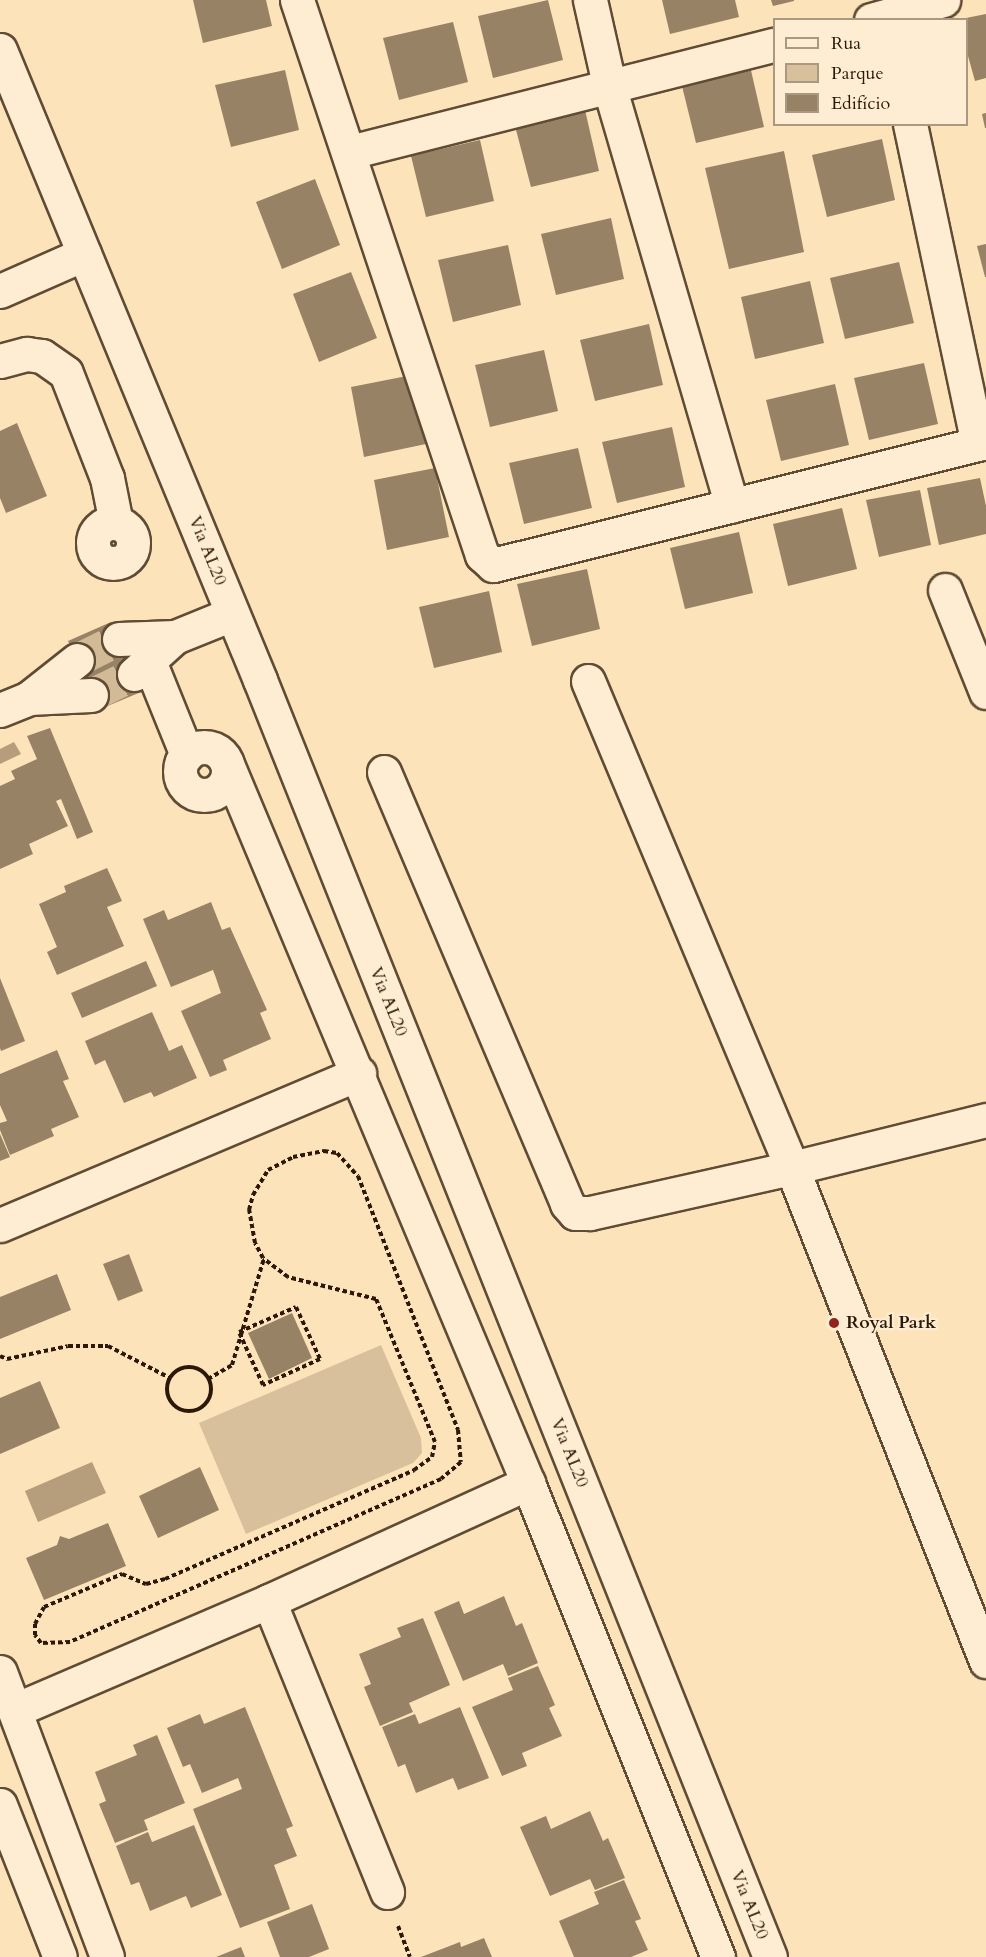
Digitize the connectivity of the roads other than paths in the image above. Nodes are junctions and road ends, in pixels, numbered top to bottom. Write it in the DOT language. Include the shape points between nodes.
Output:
graph roads {
  1 [pos="297,0"];
  2 [pos="590,0"];
  3 [pos="943,0"];
  4 [pos="881,14"];
  5 [pos="773,45"];
  6 [pos="0,50"];
  7 [pos="610,89"];
  8 [pos="910,126"];
  9 [pos="350,152"];
  10 [pos="84,254"];
  11 [pos="0,291"];
  12 [pos="0,361"];
  13 [pos="982,443"];
  14 [pos="732,506"];
  15 [pos="116,523"];
  16 [pos="945,590"];
  17 [pos="232,614"];
  18 [pos="175,637"];
  19 [pos="119,639"];
  20 [pos="77,660"];
  21 [pos="588,681"];
  22 [pos="986,692"];
  23 [pos="91,695"];
  24 [pos="14,704"];
  25 [pos="187,755"];
  26 [pos="227,764"];
  27 [pos="384,772"];
  28 [pos="214,793"];
  29 [pos="248,817"];
  30 [pos="359,1073"];
  31 [pos="986,1120"];
  32 [pos="792,1168"];
  33 [pos="0,1225"];
  34 [pos="528,1483"];
  35 [pos="269,1601"];
  36 [pos="986,1661"];
  37 [pos="0,1672"];
  38 [pos="15,1710"];
  39 [pos="0,1805"];
  40 [pos="387,1892"];
  41 [pos="60,1957"];
  42 [pos="107,1957"];
  43 [pos="718,1957"];
  44 [pos="770,1957"];
  1 -- 9 [label="street"];
  2 -- 7 [label="street"];
  3 -- 4 [label="street"];
  5 -- 7 [label="street"];
  6 -- 10 [label="street, Via AL20"];
  7 -- 9 [label="street"];
  7 -- 14 [label="street"];
  8 -- 13 [label="street"];
  9 -- 14 [label="street" via="482,555 493,565 510,562"];
  10 -- 11 [label="street"];
  10 -- 17 [label="street, Via AL20"];
  12 -- 15 [label="street" via="27,354 42,356 66,373 107,478"];
  13 -- 14 [label="street"];
  16 -- 22 [label="street"];
  17 -- 18 [label="street"];
  17 -- 44 [label="street, Via AL20"];
  18 -- 19 [label="street"];
  18 -- 25 [label="street" via="141,668"];
  20 -- 24 [label="street"];
  21 -- 32 [label="street"];
  23 -- 24 [label="street"];
  25 -- 26 [label="street" via="210,748 218,751"];
  25 -- 28 [label="street" via="180,770 185,785 198,795"];
  26 -- 28 [label="street" via="228,778"];
  26 -- 29 [label="street"];
  27 -- 32 [label="street" via="562,1193 575,1213 590,1213"];
  28 -- 29 [label="street" via="238,806"];
  29 -- 30 [label="street"];
  30 -- 33 [label="street"];
  30 -- 34 [label="street"];
  31 -- 32 [label="street"];
  32 -- 36 [label="street"];
  34 -- 35 [label="street"];
  34 -- 43 [label="street"];
  35 -- 38 [label="street"];
  35 -- 40 [label="street"];
  37 -- 38 [label="street"];
  38 -- 42 [label="street"];
  39 -- 41 [label="street"];
}
